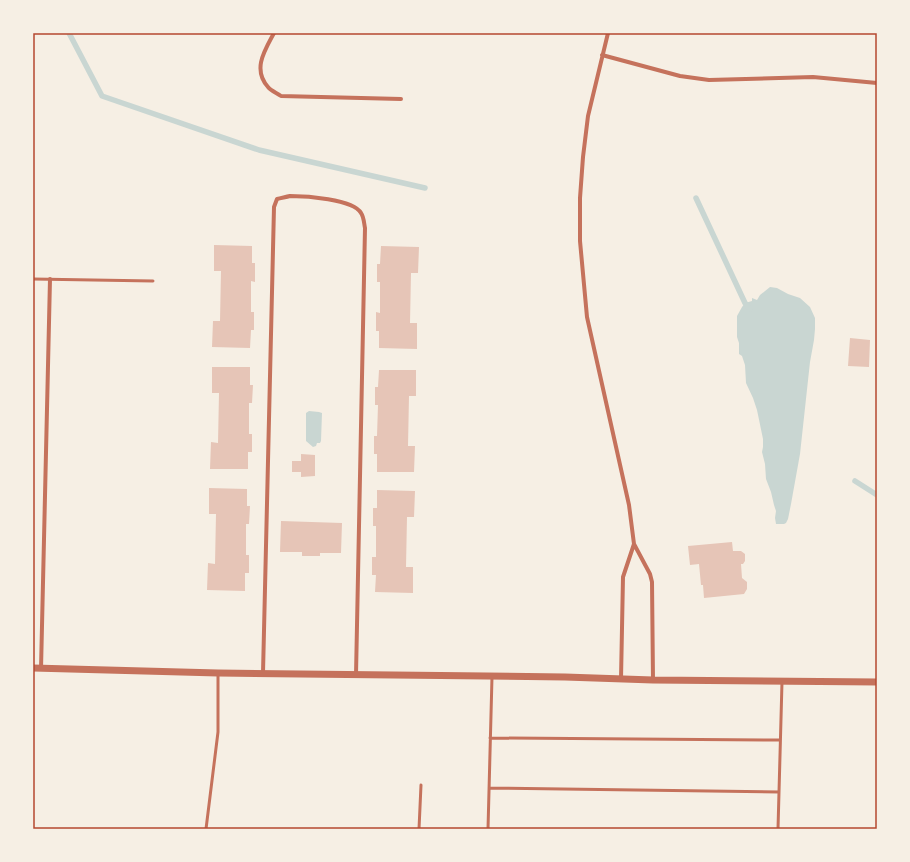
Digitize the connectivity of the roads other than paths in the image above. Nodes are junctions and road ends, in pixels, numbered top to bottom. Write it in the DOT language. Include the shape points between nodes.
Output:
graph roads {
  1 [pos="274,33"];
  2 [pos="608,33"];
  3 [pos="602,55"];
  4 [pos="877,83"];
  5 [pos="401,99"];
  6 [pos="33,279"];
  7 [pos="50,279"];
  8 [pos="153,281"];
  9 [pos="634,544"];
  10 [pos="33,668"];
  11 [pos="41,668"];
  12 [pos="218,673"];
  13 [pos="263,673"];
  14 [pos="356,675"];
  15 [pos="492,677"];
  16 [pos="621,679"];
  17 [pos="652,680"];
  18 [pos="782,680"];
  19 [pos="877,682"];
  20 [pos="490,738"];
  21 [pos="780,740"];
  22 [pos="421,785"];
  23 [pos="489,788"];
  24 [pos="779,792"];
  25 [pos="206,829"];
  26 [pos="419,829"];
  27 [pos="488,829"];
  28 [pos="778,829"];
  1 -- 5 [label="street" via="260,62 261,77 268,88 281,96"];
  2 -- 3 [label="street"];
  3 -- 4 [label="street" via="680,76 709,80 813,77"];
  3 -- 9 [label="street" via="585,137 580,198 580,241 587,316 629,505"];
  6 -- 7 [label="lane"];
  7 -- 8 [label="lane"];
  7 -- 11 [label="street"];
  9 -- 16 [label="street" via="623,577"];
  9 -- 17 [label="street" via="652,582"];
  10 -- 11 [label="street"];
  11 -- 12 [label="street"];
  12 -- 13 [label="street"];
  12 -- 25 [label="lane" via="218,732"];
  13 -- 14 [label="street"];
  13 -- 14 [label="street" via="274,207 277,199 288,196 320,198 353,206 361,212 364,228"];
  14 -- 15 [label="street"];
  15 -- 16 [label="street"];
  15 -- 20 [label="lane"];
  16 -- 17 [label="street"];
  17 -- 18 [label="street"];
  18 -- 19 [label="street"];
  18 -- 21 [label="lane"];
  20 -- 21 [label="lane"];
  20 -- 23 [label="lane"];
  21 -- 24 [label="lane"];
  22 -- 26 [label="lane"];
  23 -- 24 [label="lane"];
  23 -- 27 [label="lane"];
  24 -- 28 [label="lane"];
}
